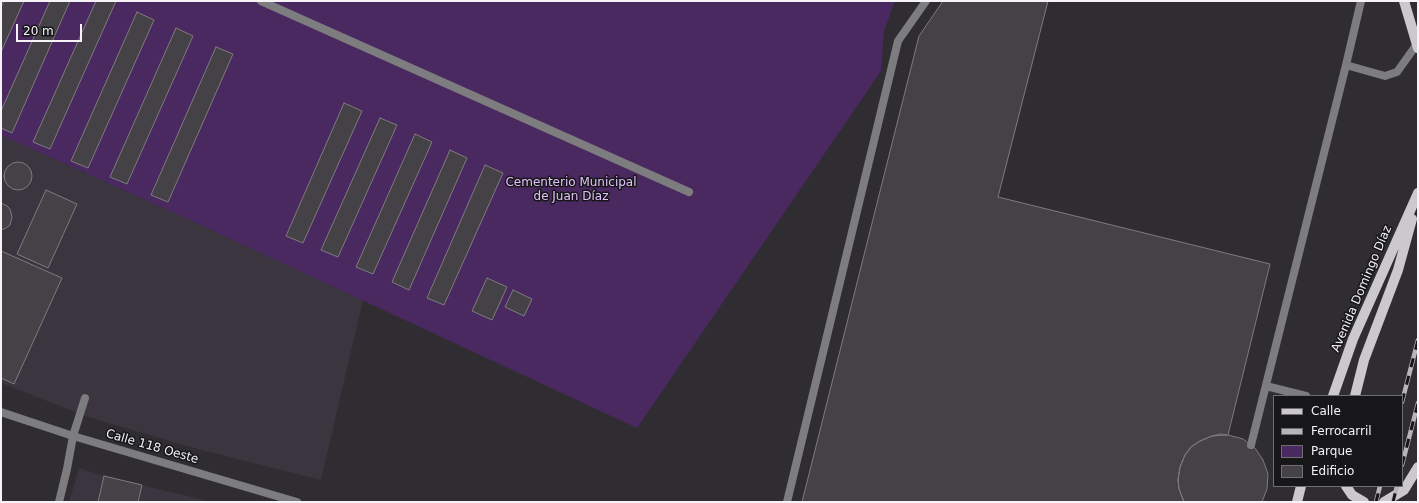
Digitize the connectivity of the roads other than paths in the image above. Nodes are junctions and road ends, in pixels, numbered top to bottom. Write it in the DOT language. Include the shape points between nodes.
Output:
graph roads {
  1 [pos="261,1"];
  2 [pos="926,1"];
  3 [pos="1361,1"];
  4 [pos="1404,1"];
  5 [pos="1418,46"];
  6 [pos="1346,66"];
  7 [pos="689,192"];
  8 [pos="1418,193"];
  9 [pos="1418,200"];
  10 [pos="1266,386"];
  11 [pos="1302,395"];
  12 [pos="1333,395"];
  13 [pos="1355,395"];
  14 [pos="86,398"];
  15 [pos="1,412"];
  16 [pos="73,436"];
  17 [pos="1251,445"];
  18 [pos="1418,467"];
  19 [pos="1301,487"];
  20 [pos="1347,487"];
  21 [pos="59,502"];
  22 [pos="297,502"];
  23 [pos="787,502"];
  24 [pos="1297,502"];
  25 [pos="1364,502"];
  26 [pos="1384,502"];
  1 -- 7 [label="street"];
  2 -- 23 [label="street" via="898,41"];
  3 -- 6 [label="street"];
  4 -- 5 [label="main road"];
  5 -- 6 [label="street" via="1397,72 1385,76"];
  6 -- 10 [label="street"];
  8 -- 12 [label="main road, Avenida Domingo Díaz" via="1353,339"];
  9 -- 13 [label="main road" via="1398,270 1364,360"];
  10 -- 11 [label="street"];
  10 -- 17 [label="street"];
  14 -- 16 [label="street"];
  15 -- 16 [label="street, Calle 118 Oeste"];
  16 -- 21 [label="street"];
  16 -- 22 [label="street, Calle 118 Oeste"];
  18 -- 26 [label="main road" via="1404,490"];
  19 -- 24 [label="main road"];
  20 -- 25 [label="main road" via="1352,495"];
}
